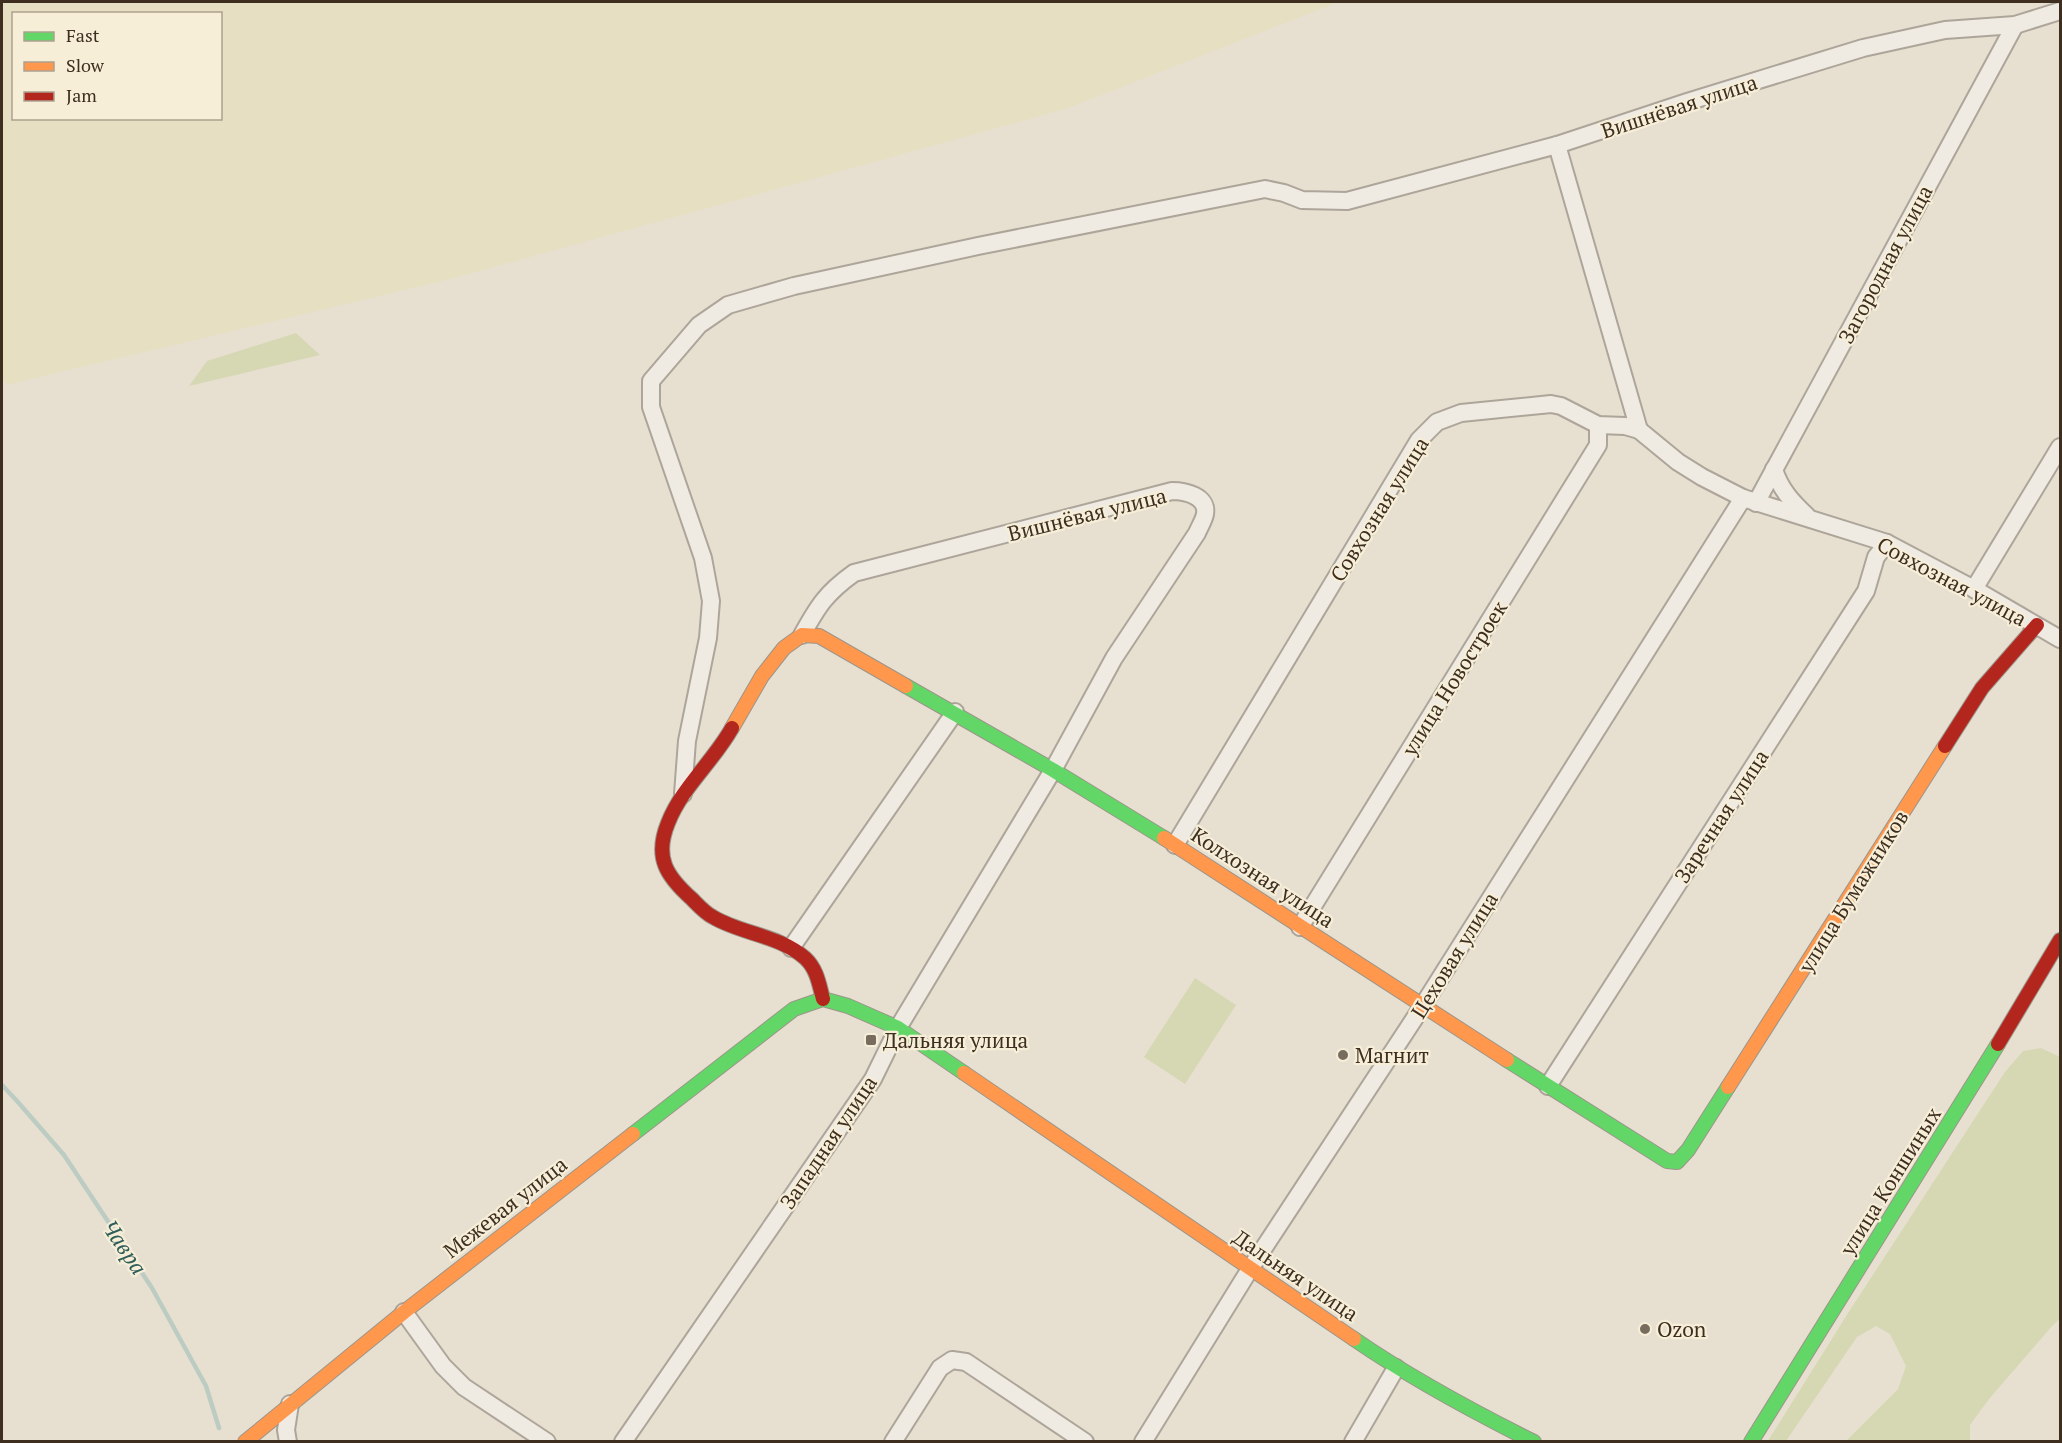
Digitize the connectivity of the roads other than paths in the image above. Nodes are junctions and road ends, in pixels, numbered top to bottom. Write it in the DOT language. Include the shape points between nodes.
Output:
graph roads {
  1 [pos="2061,11"];
  2 [pos="2014,25"];
  3 [pos="1557,145"];
  4 [pos="1598,425"];
  5 [pos="1640,430"];
  6 [pos="2061,447"];
  7 [pos="1774,469"];
  8 [pos="1750,500"];
  9 [pos="1811,520"];
  10 [pos="1887,543"];
  11 [pos="1974,589"];
  12 [pos="2037,625"];
  13 [pos="802,635"];
  14 [pos="2061,639"];
  15 [pos="955,712"];
  16 [pos="1053,770"];
  17 [pos="683,794"];
  18 [pos="1174,845"];
  19 [pos="1300,927"];
  20 [pos="2061,940"];
  21 [pos="791,948"];
  22 [pos="823,999"];
  23 [pos="1422,1007"];
  24 [pos="898,1028"];
  25 [pos="1548,1086"];
  26 [pos="1677,1162"];
  27 [pos="1250,1269"];
  28 [pos="404,1312"];
  29 [pos="1396,1368"];
  30 [pos="290,1404"];
  31 [pos="1527,1440"];
  32 [pos="245,1442"];
  33 [pos="288,1442"];
  34 [pos="547,1442"];
  35 [pos="623,1442"];
  36 [pos="892,1442"];
  37 [pos="1085,1442"];
  38 [pos="1143,1442"];
  39 [pos="1353,1442"];
  40 [pos="1751,1442"];
  1 -- 2 [label="street, Вишнёвая улица"];
  2 -- 3 [label="street, Вишнёвая улица" via="1946,30 1863,48"];
  2 -- 7 [label="street, Загородная улица"];
  3 -- 5 [label="street"];
  3 -- 17 [label="street, Вишнёвая улица" via="1347,201 1302,200 1265,189 978,246 794,286 728,305 699,325 651,381 651,408 703,558 711,601 708,638 687,741"];
  4 -- 5 [label="street, Совхозная улица"];
  4 -- 18 [label="street, Совхозная улица" via="1551,404 1461,413 1437,422 1419,440"];
  4 -- 19 [label="street, улица Новостроек" via="1598,445"];
  5 -- 8 [label="street, Совхозная улица" via="1678,462"];
  6 -- 11 [label="street"];
  7 -- 8 [label="street, Загородная улица"];
  7 -- 9 [label="street" via="1779,484"];
  8 -- 9 [label="street, Совхозная улица"];
  8 -- 23 [label="street, Цеховая улица"];
  9 -- 10 [label="street, Совхозная улица"];
  10 -- 11 [label="street, Совхозная улица"];
  10 -- 25 [label="street, Заречная улица" via="1876,557 1866,591"];
  11 -- 12 [label="street, Совхозная улица"];
  12 -- 14 [label="street, Совхозная улица"];
  12 -- 26 [label="street, улица Бумажников" via="1982,688"];
  13 -- 15 [label="street, Колхозная улица" via="819,636"];
  13 -- 16 [label="street, Вишнёвая улица" via="821,602 854,573 1184,491 1202,501 1205,515 1197,533 1114,658"];
  13 -- 17 [label="street" via="784,648 762,676 728,735"];
  15 -- 16 [label="street, Колхозная улица"];
  15 -- 21 [label="street"];
  16 -- 18 [label="street, Колхозная улица"];
  16 -- 24 [label="street, Западная улица"];
  17 -- 21 [label="street" via="661,845 664,867 712,917"];
  18 -- 19 [label="street, Колхозная улица"];
  19 -- 23 [label="street, Колхозная улица"];
  20 -- 40 [label="street, улица Коншиных"];
  21 -- 22 [label="street" via="806,958 817,974"];
  22 -- 24 [label="street, Дальняя улица"];
  22 -- 28 [label="street, Межевая улица" via="794,1009"];
  23 -- 25 [label="street, Колхозная улица"];
  23 -- 27 [label="street, Цеховая улица"];
  24 -- 27 [label="street, Дальняя улица"];
  24 -- 35 [label="street, Западная улица" via="873,1079"];
  25 -- 26 [label="street, Колхозная улица" via="1667,1161"];
  27 -- 29 [label="street, Дальняя улица"];
  27 -- 38 [label="street, Цеховая улица"];
  28 -- 30 [label="street, Межевая улица"];
  28 -- 34 [label="street" via="443,1366 464,1387"];
  29 -- 31 [label="street, Дальняя улица"];
  29 -- 39 [label="street"];
  30 -- 32 [label="street, Межевая улица"];
  30 -- 33 [label="street"];
  36 -- 37 [label="street" via="940,1368 952,1360 966,1362"];
}
